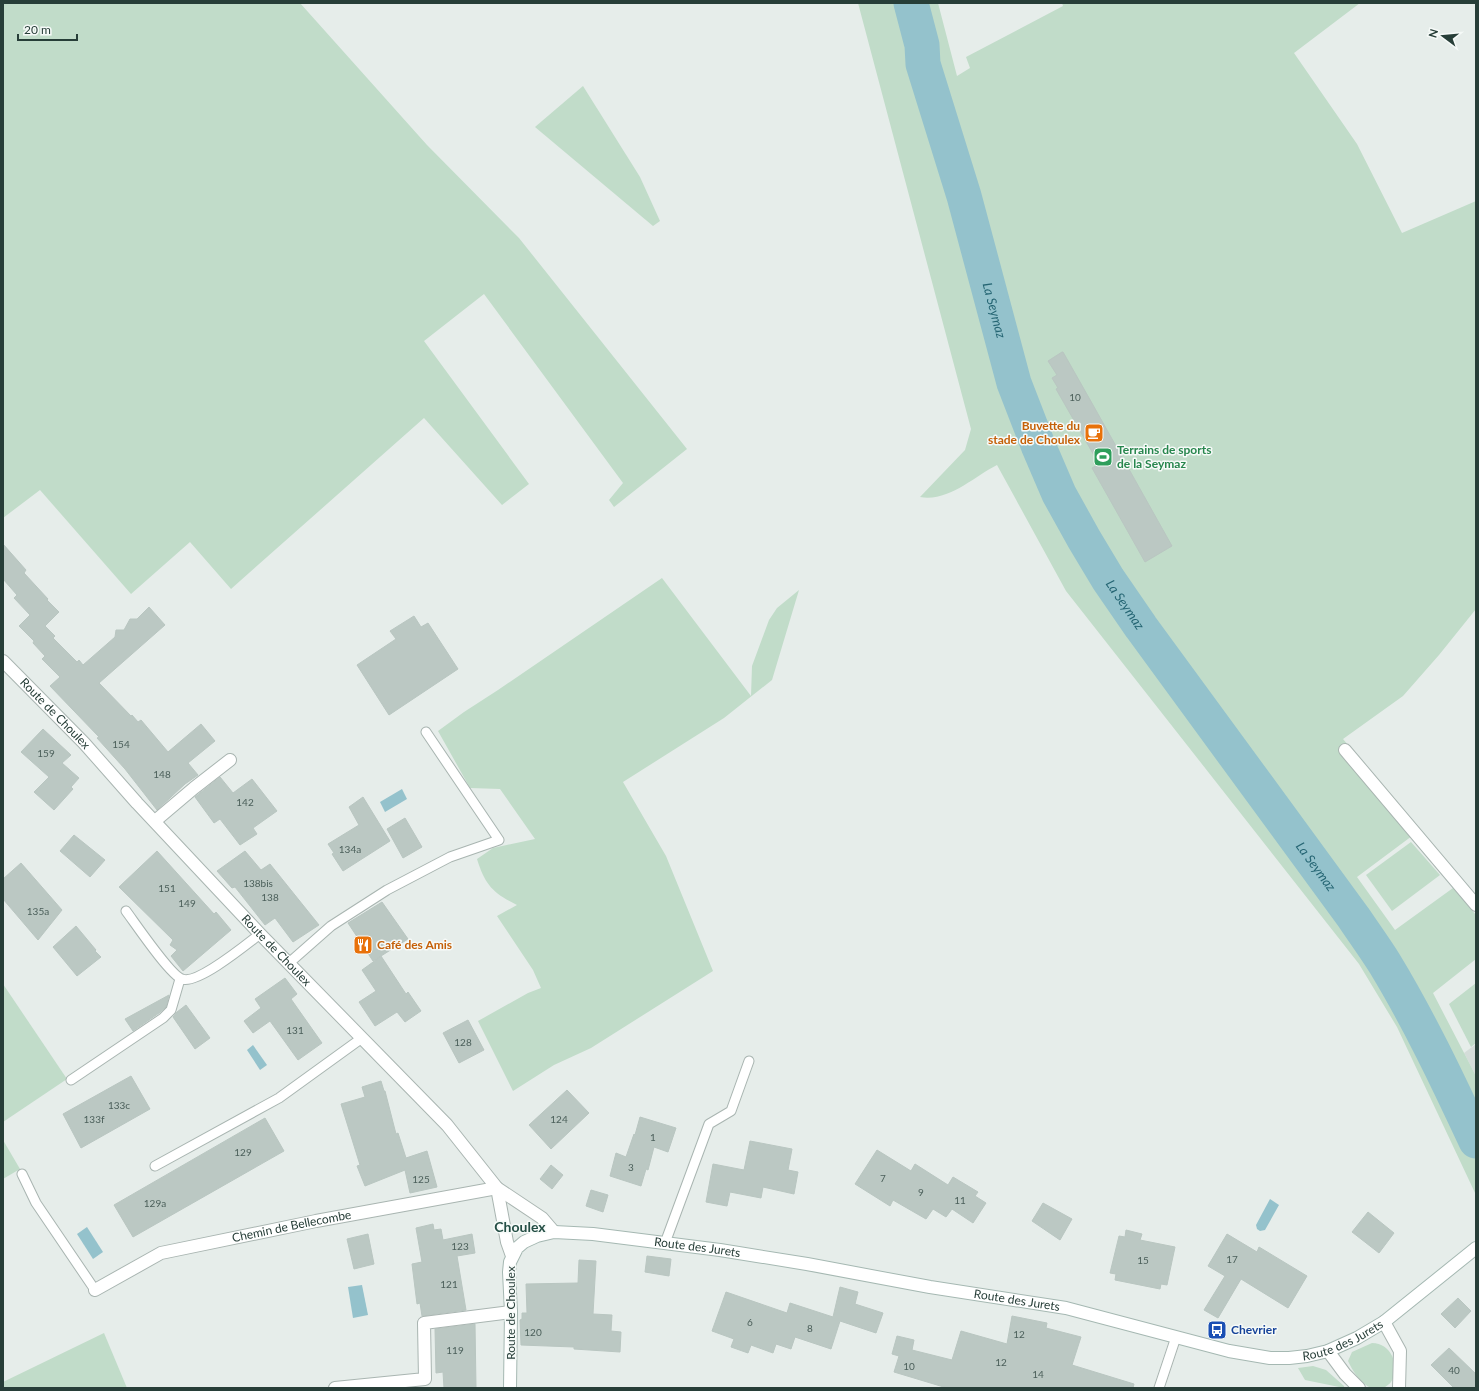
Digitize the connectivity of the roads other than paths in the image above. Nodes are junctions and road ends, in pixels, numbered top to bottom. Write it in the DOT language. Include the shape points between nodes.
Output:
graph roads {
  1 [pos="3,661"];
  2 [pos="426,732"];
  3 [pos="1345,750"];
  4 [pos="230,760"];
  5 [pos="155,821"];
  6 [pos="1476,905"];
  7 [pos="126,911"];
  8 [pos="260,934"];
  9 [pos="289,963"];
  10 [pos="180,979"];
  11 [pos="362,1038"];
  12 [pos="749,1061"];
  13 [pos="71,1080"];
  14 [pos="155,1166"];
  15 [pos="22,1174"];
  16 [pos="498,1188"];
  17 [pos="554,1232"];
  18 [pos="524,1242"];
  19 [pos="665,1242"];
  20 [pos="1476,1248"];
  21 [pos="512,1256"];
  22 [pos="95,1290"];
  23 [pos="510,1312"];
  24 [pos="1384,1322"];
  25 [pos="1176,1338"];
  26 [pos="1328,1351"];
  27 [pos="335,1388"];
  28 [pos="510,1388"];
  29 [pos="1159,1388"];
  30 [pos="1359,1388"];
  31 [pos="1399,1388"];
  1 -- 5 [label="street, Route de Choulex" via="84,743"];
  2 -- 9 [label="lane" via="499,840 450,857 387,890 331,926"];
  3 -- 6 [label="street"];
  4 -- 5 [label="street"];
  5 -- 8 [label="street, Route de Choulex"];
  7 -- 10 [label="lane"];
  8 -- 9 [label="street, Route de Choulex"];
  8 -- 10 [label="lane" via="207,972 186,980"];
  9 -- 11 [label="street, Route de Choulex"];
  10 -- 13 [label="lane" via="171,1010 163,1018"];
  11 -- 14 [label="lane" via="279,1098"];
  11 -- 16 [label="street, Route de Choulex" via="447,1125"];
  12 -- 19 [label="lane" via="731,1111 709,1124"];
  15 -- 22 [label="lane" via="36,1203"];
  16 -- 17 [label="street, Route de Choulex" via="542,1218"];
  16 -- 21 [label="street" via="507,1242"];
  16 -- 22 [label="street, Chemin de Bellecombe" via="316,1221 161,1253"];
  17 -- 18 [label="street, Route des Jurets"];
  17 -- 19 [label="street, Route des Jurets"];
  18 -- 21 [label="street, Route de Choulex"];
  19 -- 25 [label="street, Route des Jurets" via="1066,1308"];
  20 -- 24 [label="street, Route des Jurets"];
  21 -- 23 [label="street, Route de Choulex" via="509,1272"];
  23 -- 27 [label="street" via="424,1323 425,1379"];
  23 -- 28 [label="street, Route de Choulex"];
  24 -- 26 [label="street, Route des Jurets"];
  24 -- 31 [label="street" via="1400,1351"];
  25 -- 26 [label="street, Route des Jurets" via="1270,1358 1307,1356"];
  25 -- 29 [label="lane"];
  26 -- 30 [label="street"];
}
